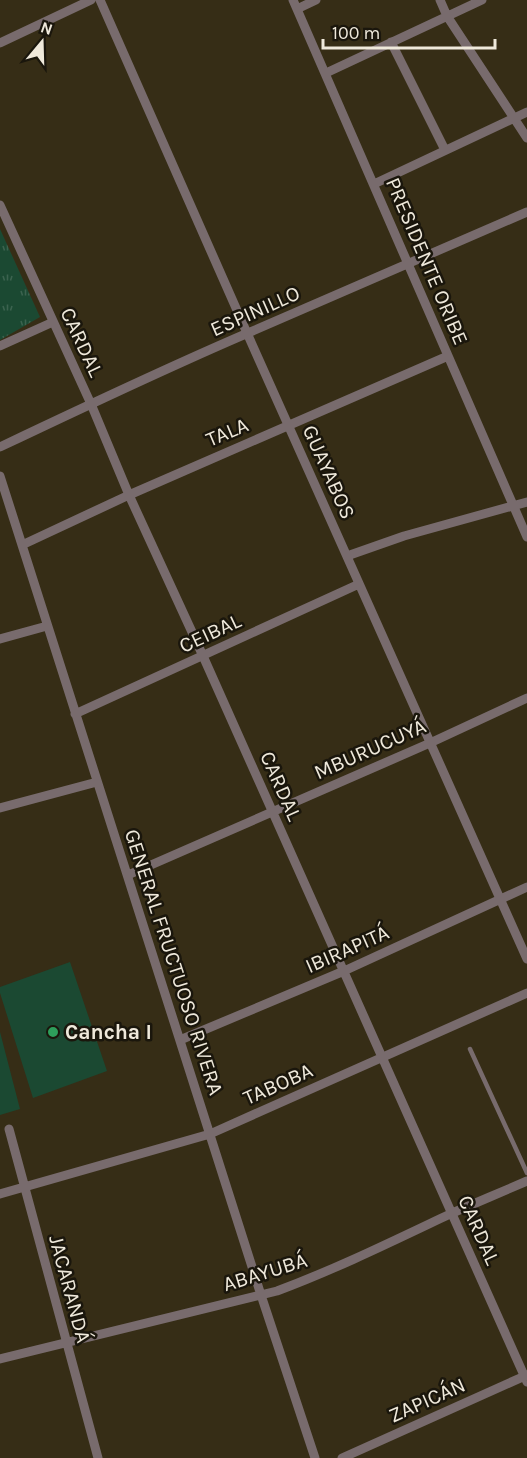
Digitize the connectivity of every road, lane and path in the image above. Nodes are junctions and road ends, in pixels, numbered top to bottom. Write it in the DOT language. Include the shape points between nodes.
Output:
graph roads {
  1 [pos="91,0"];
  2 [pos="100,0"];
  3 [pos="316,0"];
  4 [pos="440,0"];
  5 [pos="482,0"];
  6 [pos="295,4"];
  7 [pos="447,16"];
  8 [pos="391,42"];
  9 [pos="0,43"];
  10 [pos="326,73"];
  11 [pos="527,112"];
  12 [pos="514,118"];
  13 [pos="527,138"];
  14 [pos="445,150"];
  15 [pos="374,184"];
  16 [pos="0,205"];
  17 [pos="527,212"];
  18 [pos="409,264"];
  19 [pos="52,322"];
  20 [pos="247,333"];
  21 [pos="0,346"];
  22 [pos="448,356"];
  23 [pos="91,404"];
  24 [pos="289,425"];
  25 [pos="0,447"];
  26 [pos="0,476"];
  27 [pos="129,495"];
  28 [pos="527,502"];
  29 [pos="513,506"];
  30 [pos="527,537"];
  31 [pos="22,545"];
  32 [pos="347,556"];
  33 [pos="359,584"];
  34 [pos="47,626"];
  35 [pos="0,639"];
  36 [pos="203,656"];
  37 [pos="527,698"];
  38 [pos="75,714"];
  39 [pos="430,743"];
  40 [pos="97,782"];
  41 [pos="0,808"];
  42 [pos="273,812"];
  43 [pos="128,875"];
  44 [pos="527,886"];
  45 [pos="501,898"];
  46 [pos="527,959"];
  47 [pos="344,971"];
  48 [pos="527,993"];
  49 [pos="180,1040"];
  50 [pos="470,1049"];
  51 [pos="382,1058"];
  52 [pos="9,1129"];
  53 [pos="210,1134"];
  54 [pos="527,1173"];
  55 [pos="527,1181"];
  56 [pos="25,1188"];
  57 [pos="0,1194"];
  58 [pos="452,1214"];
  59 [pos="261,1295"];
  60 [pos="66,1343"];
  61 [pos="0,1359"];
  62 [pos="526,1378"];
  63 [pos="98,1458"];
  64 [pos="315,1458"];
  65 [pos="342,1458"];
  1 -- 9 [label="street"];
  2 -- 20 [label="street, GUAYABOS"];
  3 -- 6 [label="street"];
  4 -- 7 [label="street"];
  5 -- 7 [label="street"];
  6 -- 10 [label="street, PRESIDENTE ORIBE"];
  7 -- 8 [label="street"];
  7 -- 12 [label="street"];
  8 -- 10 [label="street"];
  8 -- 14 [label="street"];
  10 -- 15 [label="street, PRESIDENTE ORIBE"];
  11 -- 12 [label="street"];
  12 -- 13 [label="street"];
  12 -- 14 [label="street"];
  14 -- 15 [label="street"];
  15 -- 18 [label="street, PRESIDENTE ORIBE"];
  16 -- 19 [label="street, CARDAL"];
  17 -- 18 [label="street, ESPINILLO"];
  18 -- 20 [label="street, ESPINILLO"];
  18 -- 22 [label="street, PRESIDENTE ORIBE"];
  19 -- 21 [label="street"];
  19 -- 23 [label="street, CARDAL"];
  20 -- 23 [label="street, ESPINILLO"];
  20 -- 24 [label="street, GUAYABOS"];
  22 -- 24 [label="street, TALA"];
  22 -- 29 [label="street, PRESIDENTE ORIBE"];
  23 -- 25 [label="street, ESPINILLO"];
  23 -- 27 [label="street, CARDAL"];
  24 -- 27 [label="street, TALA"];
  24 -- 32 [label="street, GUAYABOS"];
  26 -- 31 [label="street, GENERAL FRUCTUOSO RIVERA"];
  27 -- 31 [label="street, TALA"];
  27 -- 36 [label="street, CARDAL"];
  28 -- 29 [label="street"];
  29 -- 30 [label="street, PRESIDENTE ORIBE"];
  29 -- 32 [label="street"];
  31 -- 34 [label="street, GENERAL FRUCTUOSO RIVERA"];
  32 -- 33 [label="street, GUAYABOS"];
  33 -- 36 [label="street, CEIBAL"];
  33 -- 39 [label="street, GUAYABOS"];
  34 -- 35 [label="street"];
  34 -- 38 [label="street, GENERAL FRUCTUOSO RIVERA"];
  36 -- 38 [label="street, CEIBAL"];
  36 -- 42 [label="street, CARDAL"];
  37 -- 39 [label="street, MBURUCUYÁ"];
  38 -- 40 [label="street, GENERAL FRUCTUOSO RIVERA"];
  39 -- 42 [label="street, MBURUCUYÁ"];
  39 -- 45 [label="street, GUAYABOS"];
  40 -- 41 [label="street"];
  40 -- 43 [label="street, GENERAL FRUCTUOSO RIVERA"];
  42 -- 43 [label="street, MBURUCUYÁ"];
  42 -- 47 [label="street, CARDAL"];
  43 -- 49 [label="street, GENERAL FRUCTUOSO RIVERA"];
  44 -- 45 [label="street, IBIRAPITÁ"];
  45 -- 46 [label="street, GUAYABOS"];
  45 -- 47 [label="street, IBIRAPITÁ"];
  47 -- 49 [label="street, IBIRAPITÁ"];
  47 -- 51 [label="street, CARDAL"];
  48 -- 51 [label="street, TABOBA"];
  49 -- 53 [label="street, GENERAL FRUCTUOSO RIVERA"];
  50 -- 54 [label="lane"];
  51 -- 53 [label="street, TABOBA"];
  51 -- 58 [label="street, CARDAL"];
  52 -- 56 [label="street, JACARANDÁ"];
  53 -- 56 [label="street, TABOBA"];
  53 -- 59 [label="street, GENERAL FRUCTUOSO RIVERA"];
  55 -- 58 [label="street, ABAYUBÁ"];
  56 -- 57 [label="street, TABOBA"];
  56 -- 60 [label="street, JACARANDÁ"];
  58 -- 59 [label="street, ABAYUBÁ" via="312,1278"];
  58 -- 62 [label="street, CARDAL"];
  59 -- 60 [label="street, ABAYUBÁ"];
  59 -- 64 [label="street, GENERAL FRUCTUOSO RIVERA"];
  60 -- 61 [label="street, ABAYUBÁ"];
  60 -- 63 [label="street, JACARANDÁ"];
  62 -- 65 [label="street, ZAPICÁN"];
}
